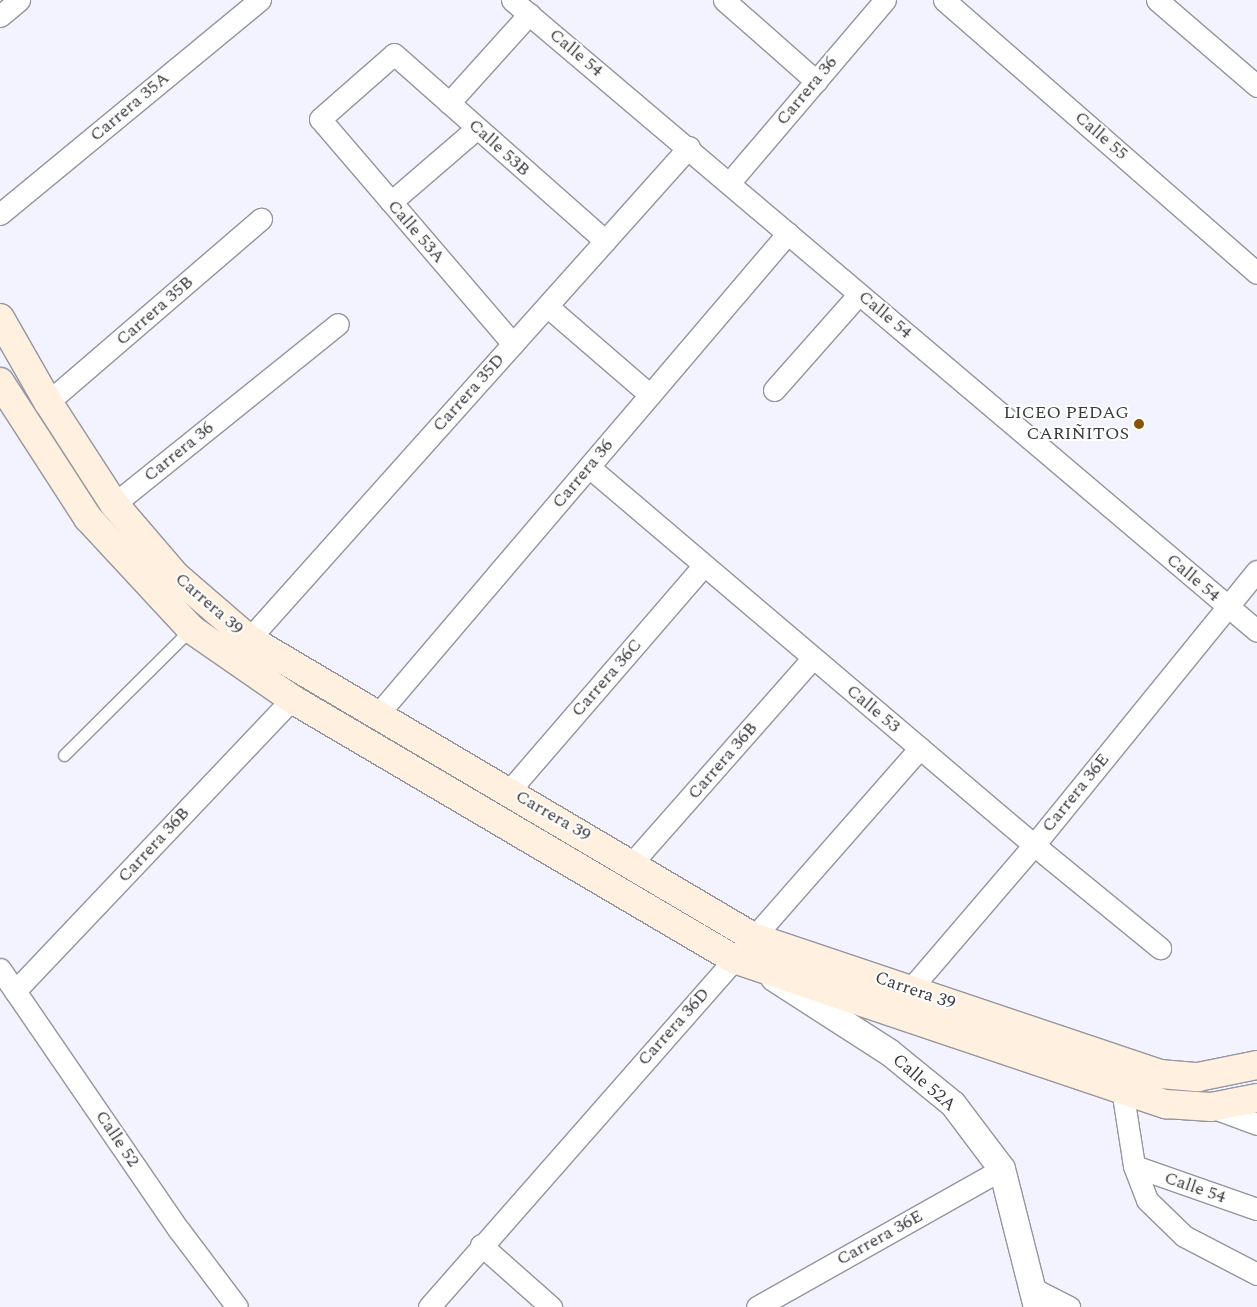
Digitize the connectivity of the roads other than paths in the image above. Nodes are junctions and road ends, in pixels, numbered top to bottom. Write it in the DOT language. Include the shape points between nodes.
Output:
graph roads {
  1 [pos="19,0"];
  2 [pos="260,0"];
  3 [pos="512,0"];
  4 [pos="724,0"];
  5 [pos="884,0"];
  6 [pos="944,0"];
  7 [pos="1157,0"];
  8 [pos="529,14"];
  9 [pos="0,16"];
  10 [pos="816,80"];
  11 [pos="1257,86"];
  12 [pos="449,103"];
  13 [pos="320,119"];
  14 [pos="477,128"];
  15 [pos="689,147"];
  16 [pos="730,182"];
  17 [pos="391,202"];
  18 [pos="0,214"];
  19 [pos="261,219"];
  20 [pos="788,233"];
  21 [pos="605,241"];
  22 [pos="1257,273"];
  23 [pos="859,294"];
  24 [pos="547,306"];
  25 [pos="0,318"];
  26 [pos="338,324"];
  27 [pos="512,344"];
  28 [pos="0,382"];
  29 [pos="774,390"];
  30 [pos="650,395"];
  31 [pos="48,402"];
  32 [pos="589,467"];
  33 [pos="114,504"];
  34 [pos="704,565"];
  35 [pos="1257,571"];
  36 [pos="1227,607"];
  37 [pos="191,629"];
  38 [pos="1257,631"];
  39 [pos="249,639"];
  40 [pos="813,658"];
  41 [pos="292,699"];
  42 [pos="378,714"];
  43 [pos="920,748"];
  44 [pos="64,755"];
  45 [pos="509,791"];
  46 [pos="1034,845"];
  47 [pos="632,863"];
  48 [pos="753,937"];
  49 [pos="1160,948"];
  50 [pos="734,958"];
  51 [pos="0,969"];
  52 [pos="760,969"];
  53 [pos="910,990"];
  54 [pos="16,991"];
  55 [pos="892,1011"];
  56 [pos="1257,1065"];
  57 [pos="1122,1089"];
  58 [pos="1257,1098"];
  59 [pos="1211,1107"];
  60 [pos="1257,1124"];
  61 [pos="1134,1166"];
  62 [pos="1002,1169"];
  63 [pos="1257,1209"];
  64 [pos="481,1245"];
  65 [pos="1257,1274"];
  66 [pos="1035,1298"];
  67 [pos="237,1307"];
  68 [pos="429,1307"];
  69 [pos="551,1307"];
  70 [pos="757,1307"];
  71 [pos="1069,1307"];
  1 -- 9 [label="street"];
  2 -- 18 [label="street, Carrera 35A"];
  3 -- 8 [label="street, Calle 54"];
  4 -- 10 [label="street"];
  5 -- 10 [label="street, Carrera 36"];
  6 -- 22 [label="street, Calle 55"];
  7 -- 11 [label="street"];
  8 -- 12 [label="street"];
  8 -- 15 [label="street, Calle 54"];
  10 -- 16 [label="street, Carrera 36"];
  12 -- 13 [label="street, Calle 53B" via="394,54"];
  12 -- 14 [label="street, Calle 53B"];
  13 -- 17 [label="street, Calle 53A"];
  14 -- 17 [label="street"];
  14 -- 21 [label="street, Calle 53B"];
  15 -- 16 [label="street, Calle 54"];
  15 -- 21 [label="street, Carrera 35D"];
  16 -- 20 [label="street, Calle 54"];
  17 -- 27 [label="street, Calle 53A"];
  19 -- 31 [label="street, Carrera 35B"];
  20 -- 23 [label="street, Calle 54"];
  20 -- 30 [label="street, Carrera 36"];
  21 -- 24 [label="street, Carrera 35D"];
  23 -- 29 [label="street"];
  23 -- 36 [label="street, Calle 54"];
  24 -- 27 [label="street, Carrera 35D"];
  24 -- 30 [label="street"];
  25 -- 31 [label="main road, Carrera 39"];
  26 -- 33 [label="street, Carrera 36"];
  27 -- 39 [label="street, Carrera 35D"];
  28 -- 37 [label="main road, Carrera 39" via="88,518"];
  30 -- 32 [label="street, Carrera 36"];
  31 -- 33 [label="main road, Carrera 39"];
  32 -- 34 [label="street, Calle 53"];
  32 -- 42 [label="street, Carrera 36"];
  33 -- 39 [label="main road, Carrera 39" via="176,576"];
  34 -- 40 [label="street, Calle 53"];
  34 -- 45 [label="street, Carrera 36C"];
  35 -- 36 [label="street, Carrera 36E"];
  36 -- 38 [label="street, Calle 54"];
  36 -- 46 [label="street, Carrera 36E"];
  37 -- 41 [label="main road, Carrera 39"];
  37 -- 44 [label="lane"];
  39 -- 42 [label="main road, Carrera 39"];
  40 -- 43 [label="street, Calle 53"];
  40 -- 47 [label="street, Carrera 36B"];
  41 -- 50 [label="main road, Carrera 39"];
  41 -- 54 [label="street, Carrera 36B"];
  42 -- 45 [label="main road, Carrera 39"];
  43 -- 46 [label="street, Calle 53"];
  43 -- 48 [label="street, Carrera 36D"];
  45 -- 47 [label="main road, Carrera 39"];
  46 -- 49 [label="street, Calle 53"];
  46 -- 53 [label="street, Carrera 36E"];
  47 -- 48 [label="main road, Carrera 39"];
  48 -- 50 [label="street, Carrera 36D"];
  48 -- 53 [label="main road, Carrera 39"];
  50 -- 52 [label="main road, Carrera 39"];
  50 -- 64 [label="street, Carrera 36D"];
  51 -- 54 [label="street, Calle 52"];
  52 -- 55 [label="main road, Carrera 39"];
  52 -- 62 [label="street, Calle 52A" via="889,1052 953,1104"];
  53 -- 55 [label="street, Carrera 36E"];
  53 -- 56 [label="main road, Carrera 39" via="1160,1074 1198,1077"];
  54 -- 67 [label="street, Calle 52" via="179,1230"];
  55 -- 57 [label="main road, Carrera 39"];
  57 -- 59 [label="main road, Carrera 39" via="1166,1104"];
  57 -- 61 [label="street"];
  58 -- 59 [label="main road, Carrera 39"];
  59 -- 60 [label="street"];
  61 -- 63 [label="street, Calle 54"];
  61 -- 65 [label="street" via="1148,1200 1184,1236"];
  62 -- 66 [label="street, Calle 52A"];
  62 -- 70 [label="street, Carrera 36E"];
  64 -- 68 [label="street, Carrera 36D"];
  64 -- 69 [label="street"];
  66 -- 71 [label="street"];
}
